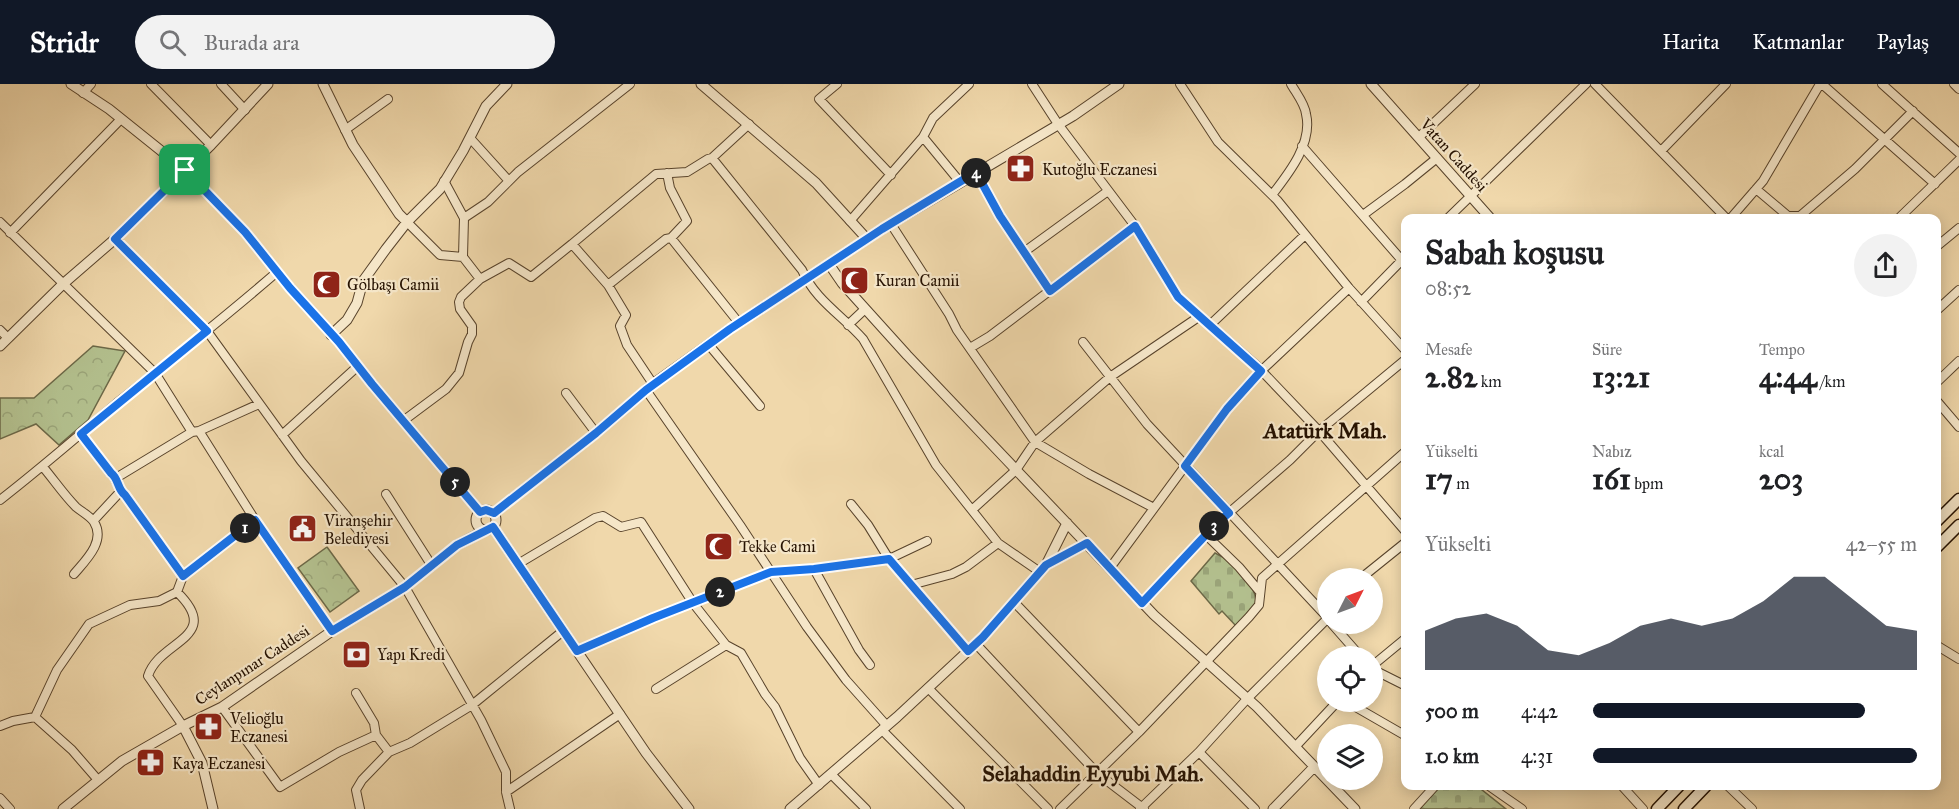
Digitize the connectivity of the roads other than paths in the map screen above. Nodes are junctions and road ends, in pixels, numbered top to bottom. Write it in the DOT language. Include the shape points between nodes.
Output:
graph roads {
  1 [pos="71,84"];
  2 [pos="91,84"];
  3 [pos="151,84"];
  4 [pos="221,84"];
  5 [pos="268,84"];
  6 [pos="323,84"];
  7 [pos="630,84"];
  8 [pos="701,84"];
  9 [pos="837,84"];
  10 [pos="969,84"];
  11 [pos="1032,84"];
  12 [pos="1119,84"];
  13 [pos="1180,84"];
  14 [pos="1291,84"];
  15 [pos="1371,84"];
  16 [pos="1475,84"];
  17 [pos="1586,84"];
  18 [pos="1595,84"];
  19 [pos="1726,84"];
  20 [pos="1821,84"];
  21 [pos="1882,84"];
  22 [pos="1954,84"];
  23 [pos="502,86"];
  24 [pos="1959,89"];
  25 [pos="83,93"];
  26 [pos="388,99"];
  27 [pos="245,110"];
  28 [pos="1913,111"];
  29 [pos="121,119"];
  30 [pos="749,123"];
  31 [pos="1058,124"];
  32 [pos="345,130"];
  33 [pos="923,137"];
  34 [pos="1419,137"];
  35 [pos="470,138"];
  36 [pos="1884,140"];
  37 [pos="211,145"];
  38 [pos="1302,146"];
  39 [pos="1661,151"];
  40 [pos="1959,153"];
  41 [pos="712,158"];
  42 [pos="1437,158"];
  43 [pos="1959,160"];
  44 [pos="185,170"];
  45 [pos="976,172"];
  46 [pos="667,174"];
  47 [pos="891,175"];
  48 [pos="444,180"];
  49 [pos="509,181"];
  50 [pos="960,182"];
  51 [pos="1935,184"];
  52 [pos="1756,189"];
  53 [pos="1108,191"];
  54 [pos="1272,195"];
  55 [pos="1472,196"];
  56 [pos="1363,214"];
  57 [pos="1452,214"];
  58 [pos="1487,214"];
  59 [pos="1724,214"];
  60 [pos="1734,214"];
  61 [pos="1786,214"];
  62 [pos="1807,214"];
  63 [pos="1903,214"];
  64 [pos="465,218"];
  65 [pos="850,221"];
  66 [pos="0,222"];
  67 [pos="407,222"];
  68 [pos="891,224"];
  69 [pos="1135,226"];
  70 [pos="1959,228"];
  71 [pos="10,232"];
  72 [pos="1305,235"];
  73 [pos="671,238"];
  74 [pos="115,239"];
  75 [pos="867,239"];
  76 [pos="1941,243"];
  77 [pos="572,244"];
  78 [pos="1024,252"];
  79 [pos="463,257"];
  80 [pos="1401,258"];
  81 [pos="829,264"];
  82 [pos="1401,264"];
  83 [pos="277,272"];
  84 [pos="480,279"];
  85 [pos="806,280"];
  86 [pos="63,284"];
  87 [pos="608,285"];
  88 [pos="1349,288"];
  89 [pos="1959,290"];
  90 [pos="1050,291"];
  91 [pos="1362,302"];
  92 [pos="1941,306"];
  93 [pos="865,309"];
  94 [pos="1200,316"];
  95 [pos="739,323"];
  96 [pos="848,325"];
  97 [pos="1210,325"];
  98 [pos="0,330"];
  99 [pos="207,331"];
  100 [pos="331,335"];
  101 [pos="8,338"];
  102 [pos="1083,342"];
  103 [pos="709,345"];
  104 [pos="1401,345"];
  105 [pos="0,346"];
  106 [pos="970,348"];
  107 [pos="1959,361"];
  108 [pos="1401,363"];
  109 [pos="358,366"];
  110 [pos="1261,371"];
  111 [pos="155,373"];
  112 [pos="1110,377"];
  113 [pos="1941,378"];
  114 [pos="650,387"];
  115 [pos="566,393"];
  116 [pos="259,404"];
  117 [pos="760,406"];
  118 [pos="1941,406"];
  119 [pos="403,421"];
  120 [pos="1959,427"];
  121 [pos="195,431"];
  122 [pos="1319,431"];
  123 [pos="596,433"];
  124 [pos="81,434"];
  125 [pos="282,435"];
  126 [pos="1035,442"];
  127 [pos="1401,455"];
  128 [pos="1185,466"];
  129 [pos="43,467"];
  130 [pos="1016,470"];
  131 [pos="116,478"];
  132 [pos="1366,485"];
  133 [pos="120,492"];
  134 [pos="386,494"];
  135 [pos="1959,499"];
  136 [pos="0,500"];
  137 [pos="851,504"];
  138 [pos="1154,508"];
  139 [pos="972,509"];
  140 [pos="494,513"];
  141 [pos="1229,513"];
  142 [pos="478,517"];
  143 [pos="1941,517"];
  144 [pos="94,520"];
  145 [pos="255,520"];
  146 [pos="1067,523"];
  147 [pos="1959,525"];
  148 [pos="1401,526"];
  149 [pos="489,528"];
  150 [pos="1206,535"];
  151 [pos="927,541"];
  152 [pos="999,543"];
  153 [pos="1087,543"];
  154 [pos="1941,543"];
  155 [pos="457,545"];
  156 [pos="1401,546"];
  157 [pos="889,559"];
  158 [pos="518,564"];
  159 [pos="1277,564"];
  160 [pos="432,566"];
  161 [pos="1110,568"];
  162 [pos="1374,568"];
  163 [pos="814,569"];
  164 [pos="1043,569"];
  165 [pos="771,572"];
  166 [pos="74,574"];
  167 [pos="183,576"];
  168 [pos="911,585"];
  169 [pos="405,587"];
  170 [pos="177,592"];
  171 [pos="1260,592"];
  172 [pos="1014,602"];
  173 [pos="693,603"];
  174 [pos="1142,603"];
  175 [pos="1317,607"];
  176 [pos="1317,628"];
  177 [pos="332,631"];
  178 [pos="563,631"];
  179 [pos="1341,634"];
  180 [pos="1401,642"];
  181 [pos="976,644"];
  182 [pos="726,645"];
  183 [pos="1351,646"];
  184 [pos="1941,648"];
  185 [pos="577,651"];
  186 [pos="968,651"];
  187 [pos="1383,658"];
  188 [pos="1959,659"];
  189 [pos="1207,663"];
  190 [pos="870,665"];
  191 [pos="1383,674"];
  192 [pos="1401,683"];
  193 [pos="928,688"];
  194 [pos="656,689"];
  195 [pos="356,693"];
  196 [pos="1247,699"];
  197 [pos="472,705"];
  198 [pos="222,706"];
  199 [pos="1328,712"];
  200 [pos="1364,712"];
  201 [pos="620,714"];
  202 [pos="35,717"];
  203 [pos="0,726"];
  204 [pos="183,726"];
  205 [pos="884,728"];
  206 [pos="1139,732"];
  207 [pos="1401,733"];
  208 [pos="376,735"];
  209 [pos="1295,747"];
  210 [pos="389,752"];
  211 [pos="1199,752"];
  212 [pos="1314,767"];
  213 [pos="1097,773"];
  214 [pos="831,774"];
  215 [pos="98,780"];
  216 [pos="819,785"];
  217 [pos="1431,790"];
  218 [pos="1495,790"];
  219 [pos="1626,790"];
  220 [pos="1675,790"];
  221 [pos="1702,790"];
  222 [pos="1732,790"];
  223 [pos="506,792"];
  224 [pos="0,798"];
  225 [pos="1142,808"];
  226 [pos="10,809"];
  227 [pos="63,809"];
  228 [pos="213,809"];
  229 [pos="360,809"];
  230 [pos="510,809"];
  231 [pos="689,809"];
  232 [pos="790,809"];
  233 [pos="866,809"];
  234 [pos="960,809"];
  235 [pos="1048,809"];
  236 [pos="1060,809"];
  237 [pos="1255,809"];
  238 [pos="1273,809"];
  239 [pos="1355,809"];
  240 [pos="1414,809"];
  241 [pos="1522,809"];
  242 [pos="1643,809"];
  243 [pos="1657,809"];
  244 [pos="1684,809"];
  245 [pos="1752,809"];
  1 -- 25 [label="street"];
  2 -- 25 [label="street"];
  3 -- 37 [label="street"];
  4 -- 27 [label="street"];
  5 -- 27 [label="street"];
  6 -- 32 [label="street"];
  7 -- 49 [label="street"];
  8 -- 30 [label="street"];
  9 -- 47 [label="street" via="819,99"];
  10 -- 33 [label="street" via="933,118"];
  11 -- 31 [label="street"];
  12 -- 31 [label="street"];
  13 -- 54 [label="street" via="1218,142"];
  14 -- 38 [label="street" via="1306,113"];
  15 -- 34 [label="street, Vatan Caddesi"];
  16 -- 34 [label="street"];
  17 -- 55 [label="street"];
  18 -- 39 [label="street"];
  19 -- 39 [label="street"];
  20 -- 36 [label="street"];
  20 -- 52 [label="street"];
  21 -- 28 [label="street"];
  22 -- 24 [label="street"];
  23 -- 35 [label="street" via="486,106"];
  25 -- 29 [label="street"];
  26 -- 32 [label="street"];
  27 -- 37 [label="street"];
  28 -- 36 [label="street"];
  28 -- 40 [label="street"];
  29 -- 44 [label="street"];
  29 -- 71 [label="street"];
  30 -- 41 [label="street"];
  30 -- 65 [label="street" via="816,183"];
  31 -- 45 [label="street"];
  31 -- 53 [label="street"];
  32 -- 67 [label="street"];
  33 -- 47 [label="street"];
  33 -- 50 [label="street"];
  34 -- 42 [label="street, Vatan Caddesi"];
  35 -- 48 [label="street"];
  35 -- 49 [label="street"];
  36 -- 51 [label="street"];
  36 -- 62 [label="street"];
  37 -- 44 [label="street"];
  38 -- 54 [label="street" via="1294,166"];
  38 -- 56 [label="street"];
  39 -- 59 [label="street"];
  41 -- 46 [label="street" via="687,172"];
  41 -- 85 [label="street" via="788,251"];
  42 -- 55 [label="street, Vatan Caddesi"];
  42 -- 56 [label="street"];
  43 -- 51 [label="street"];
  44 -- 74 [label="street"];
  44 -- 83 [label="street" via="245,232"];
  45 -- 50 [label="street"];
  45 -- 78 [label="street"];
  46 -- 73 [label="street" via="687,221"];
  46 -- 77 [label="street" via="656,174"];
  47 -- 65 [label="street"];
  48 -- 64 [label="street"];
  48 -- 67 [label="street"];
  49 -- 64 [label="street"];
  50 -- 68 [label="street"];
  51 -- 63 [label="street"];
  52 -- 60 [label="street"];
  52 -- 61 [label="street"];
  53 -- 69 [label="street"];
  53 -- 78 [label="street"];
  54 -- 72 [label="street"];
  55 -- 57 [label="street"];
  55 -- 58 [label="street, Vatan Caddesi"];
  56 -- 80 [label="street"];
  64 -- 79 [label="street"];
  65 -- 75 [label="street"];
  66 -- 71 [label="street"];
  67 -- 79 [label="street" via="440,255"];
  67 -- 100 [label="street" via="363,281 347,320"];
  68 -- 75 [label="street"];
  68 -- 106 [label="street"];
  69 -- 90 [label="street"];
  69 -- 94 [label="street" via="1178,297"];
  70 -- 76 [label="street"];
  71 -- 86 [label="street"];
  72 -- 88 [label="street"];
  72 -- 97 [label="street"];
  73 -- 87 [label="street"];
  73 -- 95 [label="street"];
  74 -- 86 [label="street"];
  74 -- 99 [label="street"];
  75 -- 81 [label="street"];
  77 -- 84 [label="street" via="531,277 509,263"];
  77 -- 87 [label="street"];
  78 -- 90 [label="street"];
  79 -- 84 [label="street"];
  81 -- 85 [label="street"];
  81 -- 93 [label="street"];
  82 -- 91 [label="street"];
  83 -- 99 [label="street"];
  83 -- 100 [label="street"];
  84 -- 119 [label="street" via="459,302 472,326 472,334 459,373 446,389"];
  85 -- 95 [label="street"];
  85 -- 96 [label="street"];
  86 -- 101 [label="street"];
  86 -- 111 [label="street"];
  87 -- 114 [label="street" via="626,315 620,326 627,345"];
  88 -- 91 [label="street"];
  88 -- 110 [label="street"];
  89 -- 92 [label="street"];
  90 -- 106 [label="street"];
  91 -- 104 [label="street"];
  93 -- 96 [label="street"];
  93 -- 130 [label="street"];
  94 -- 97 [label="street"];
  94 -- 112 [label="street"];
  95 -- 103 [label="street"];
  96 -- 139 [label="street" via="875,356 936,465"];
  97 -- 110 [label="street"];
  98 -- 101 [label="street"];
  99 -- 111 [label="street"];
  99 -- 116 [label="street"];
  100 -- 109 [label="street"];
  101 -- 105 [label="street"];
  102 -- 112 [label="street"];
  103 -- 114 [label="street"];
  103 -- 117 [label="street"];
  106 -- 126 [label="street"];
  107 -- 113 [label="street"];
  108 -- 122 [label="street"];
  109 -- 119 [label="street"];
  109 -- 125 [label="street"];
  110 -- 122 [label="street"];
  110 -- 128 [label="street"];
  111 -- 121 [label="street"];
  111 -- 124 [label="street"];
  112 -- 126 [label="street"];
  112 -- 128 [label="street"];
  114 -- 123 [label="street"];
  114 -- 165 [label="street"];
  115 -- 123 [label="street"];
  116 -- 121 [label="street"];
  116 -- 125 [label="street"];
  118 -- 120 [label="street"];
  119 -- 142 [label="street"];
  121 -- 131 [label="street"];
  121 -- 145 [label="street"];
  122 -- 132 [label="street"];
  122 -- 141 [label="street"];
  123 -- 140 [label="street"];
  124 -- 129 [label="street"];
  124 -- 131 [label="street"];
  125 -- 169 [label="street"];
  126 -- 130 [label="street"];
  126 -- 138 [label="street"];
  127 -- 132 [label="street"];
  128 -- 138 [label="street"];
  128 -- 141 [label="street"];
  129 -- 136 [label="street"];
  129 -- 144 [label="street" via="77,507"];
  130 -- 139 [label="street"];
  130 -- 146 [label="street"];
  131 -- 133 [label="street"];
  132 -- 148 [label="street"];
  132 -- 159 [label="street"];
  133 -- 144 [label="street"];
  133 -- 167 [label="street"];
  134 -- 160 [label="street"];
  135 -- 143 [label="main road"];
  137 -- 157 [label="street"];
  138 -- 161 [label="street"];
  139 -- 152 [label="street"];
  140 -- 142 [label="street" via="486,510"];
  140 -- 149 [label="street" via="496,519"];
  141 -- 150 [label="street"];
  141 -- 159 [label="street"];
  142 -- 149 [label="street" via="480,527"];
  142 -- 155 [label="street"];
  144 -- 166 [label="street" via="99,538"];
  145 -- 167 [label="street"];
  145 -- 177 [label="street"];
  146 -- 153 [label="street"];
  146 -- 164 [label="street"];
  147 -- 154 [label="main road"];
  149 -- 155 [label="street"];
  149 -- 158 [label="street"];
  150 -- 171 [label="street"];
  150 -- 174 [label="street"];
  151 -- 157 [label="street"];
  152 -- 164 [label="street"];
  152 -- 168 [label="street" via="952,574"];
  153 -- 161 [label="street"];
  153 -- 164 [label="street"];
  155 -- 160 [label="street, Ceylanpınar Caddesi"];
  156 -- 162 [label="street"];
  157 -- 163 [label="street"];
  157 -- 168 [label="street"];
  158 -- 173 [label="street" via="595,518 603,516 621,527 640,522"];
  158 -- 178 [label="street"];
  159 -- 171 [label="street" via="1262,578"];
  159 -- 175 [label="street"];
  160 -- 169 [label="street, Ceylanpınar Caddesi"];
  161 -- 174 [label="street"];
  163 -- 165 [label="street"];
  163 -- 190 [label="street"];
  164 -- 172 [label="street"];
  165 -- 173 [label="street"];
  165 -- 205 [label="street" via="807,627"];
  167 -- 170 [label="street"];
  168 -- 186 [label="street"];
  169 -- 177 [label="street, Ceylanpınar Caddesi"];
  169 -- 197 [label="street"];
  170 -- 202 [label="street" via="159,601 130,604 89,624 57,670"];
  170 -- 204 [label="street" via="188,603 195,623 193,630 159,657 148,676"];
  171 -- 189 [label="street" via="1259,605"];
  172 -- 181 [label="street"];
  172 -- 206 [label="street"];
  173 -- 182 [label="street"];
  173 -- 185 [label="street"];
  174 -- 189 [label="street"];
  176 -- 196 [label="street"];
  177 -- 198 [label="street, Ceylanpınar Caddesi"];
  178 -- 185 [label="street"];
  178 -- 197 [label="street"];
  179 -- 183 [label="street"];
  180 -- 187 [label="street"];
  181 -- 186 [label="street"];
  181 -- 213 [label="street"];
  182 -- 194 [label="street"];
  182 -- 216 [label="street" via="741,653"];
  184 -- 188 [label="street"];
  185 -- 201 [label="street"];
  186 -- 193 [label="street"];
  189 -- 196 [label="street"];
  189 -- 206 [label="street"];
  191 -- 192 [label="street"];
  193 -- 205 [label="street"];
  193 -- 235 [label="street"];
  195 -- 208 [label="street" via="374,723"];
  196 -- 209 [label="street"];
  196 -- 211 [label="street"];
  197 -- 210 [label="street" via="410,744"];
  197 -- 223 [label="street" via="506,772"];
  198 -- 204 [label="street, Ceylanpınar Caddesi"];
  198 -- 208 [label="street" via="280,787"];
  199 -- 209 [label="street"];
  200 -- 207 [label="street"];
  201 -- 223 [label="street"];
  201 -- 231 [label="street"];
  202 -- 203 [label="street"];
  202 -- 215 [label="street"];
  204 -- 215 [label="street, Ceylanpınar Caddesi" via="122,761"];
  204 -- 228 [label="street" via="202,763"];
  205 -- 214 [label="street"];
  205 -- 234 [label="street"];
  206 -- 213 [label="street"];
  208 -- 210 [label="street"];
  209 -- 212 [label="street"];
  210 -- 229 [label="street" via="356,790"];
  211 -- 225 [label="street"];
  211 -- 237 [label="street"];
  212 -- 238 [label="street"];
  212 -- 239 [label="street"];
  213 -- 225 [label="street"];
  213 -- 236 [label="street"];
  214 -- 216 [label="street"];
  214 -- 233 [label="street"];
  215 -- 227 [label="street, Ceylanpınar Caddesi"];
  216 -- 232 [label="street"];
  217 -- 240 [label="street"];
  218 -- 241 [label="street"];
  219 -- 242 [label="street"];
  220 -- 243 [label="main road"];
  221 -- 244 [label="main road"];
  222 -- 245 [label="street"];
  223 -- 230 [label="street"];
  224 -- 226 [label="street"];
}
